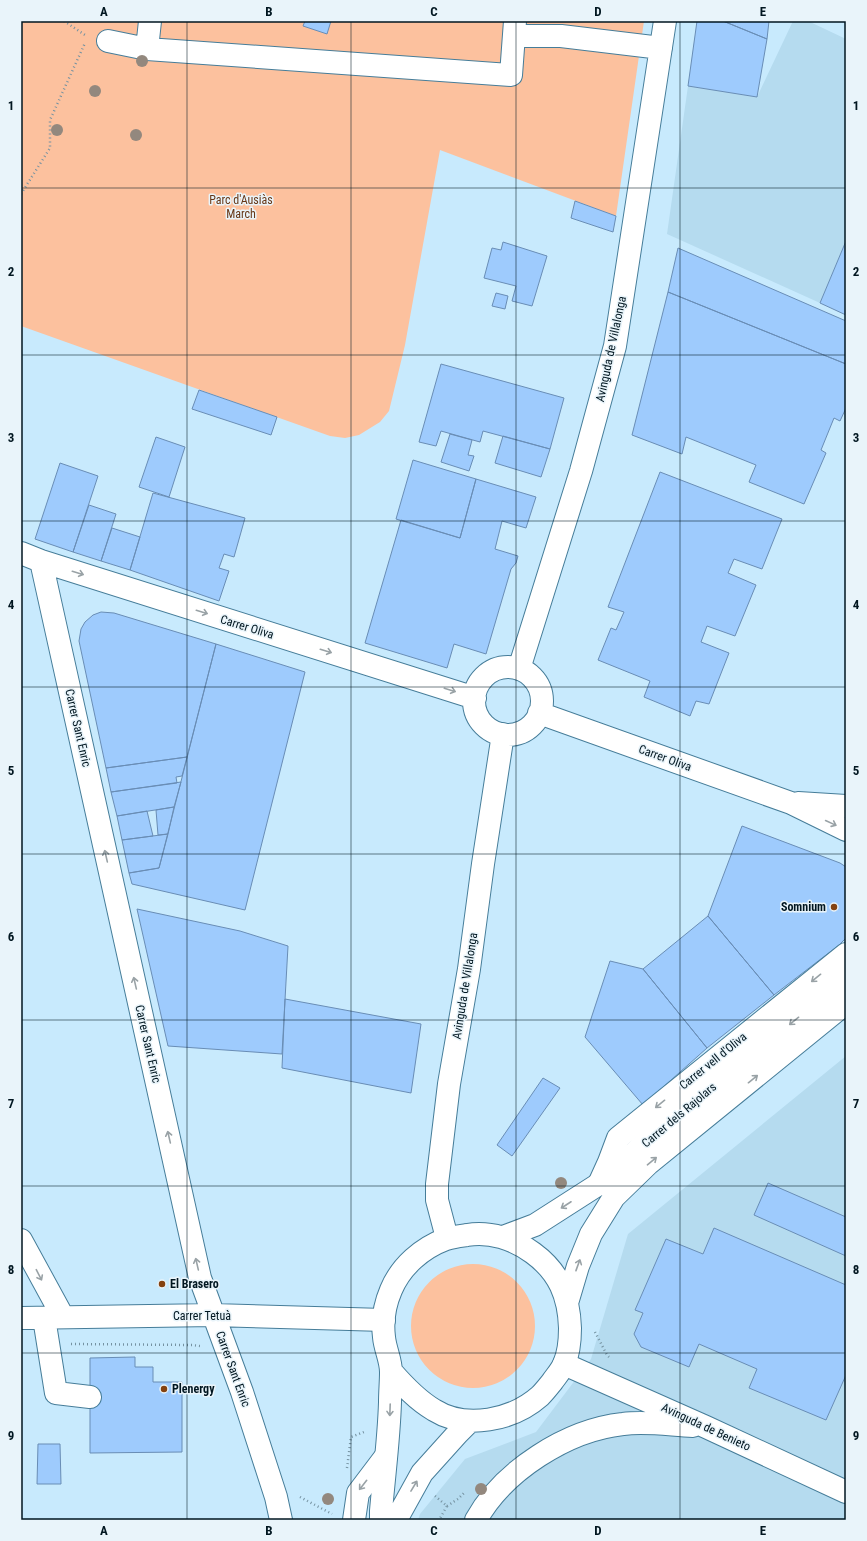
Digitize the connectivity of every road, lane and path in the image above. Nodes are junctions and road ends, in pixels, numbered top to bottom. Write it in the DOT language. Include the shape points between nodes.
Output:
graph roads {
  1 [pos="72,21"];
  2 [pos="150,21"];
  3 [pos="665,21"];
  4 [pos="73,27"];
  5 [pos="515,28"];
  6 [pos="97,39"];
  7 [pos="662,48"];
  8 [pos="147,49"];
  9 [pos="21,194"];
  10 [pos="21,553"];
  11 [pos="41,561"];
  12 [pos="519,668"];
  13 [pos="474,698"];
  14 [pos="539,713"];
  15 [pos="503,734"];
  16 [pos="791,802"];
  17 [pos="846,806"];
  18 [pos="846,830"];
  19 [pos="846,954"];
  20 [pos="846,979"];
  21 [pos="846,1003"];
  22 [pos="599,1184"];
  23 [pos="503,1237"];
  24 [pos="447,1238"];
  25 [pos="21,1240"];
  26 [pos="567,1302"];
  27 [pos="213,1315"];
  28 [pos="21,1318"];
  29 [pos="53,1318"];
  30 [pos="384,1320"];
  31 [pos="594,1331"];
  32 [pos="613,1358"];
  33 [pos="564,1364"];
  34 [pos="391,1371"];
  35 [pos="90,1397"];
  36 [pos="473,1421"];
  37 [pos="706,1427"];
  38 [pos="386,1456"];
  39 [pos="846,1492"];
  40 [pos="280,1520"];
  41 [pos="354,1520"];
  42 [pos="381,1520"];
  43 [pos="396,1520"];
  44 [pos="476,1520"];
  1 -- 4 [label="path"];
  2 -- 8 [label="street"];
  3 -- 7 [label="street, Avinguda de Villalonga"];
  5 -- 7 [label="street"];
  5 -- 8 [label="street" via="511,76"];
  6 -- 8 [label="street"];
  6 -- 9 [label="path" via="50,120 50,148"];
  7 -- 12 [label="street, Avinguda de Villalonga" via="615,346 581,471"];
  10 -- 11 [label="street, Carrer Oliva"];
  11 -- 13 [label="street, Carrer Oliva, one-way"];
  27 -- 11 [label="street, Carrer Sant Enric, one-way" via="199,1271"];
  12 -- 13 [label="street" via="496,669 486,675 478,684"];
  12 -- 14 [label="street" via="528,673 540,688 542,698"];
  13 -- 15 [label="street" via="474,706 484,725"];
  14 -- 15 [label="street" via="523,731"];
  14 -- 16 [label="street, Carrer Oliva"];
  15 -- 24 [label="street, Avinguda de Villalonga" via="449,1084 438,1176 437,1200"];
  16 -- 17 [label="street, Carrer Oliva"];
  16 -- 18 [label="street, Carrer Oliva, one-way"];
  19 -- 22 [label="street, Carrer vell d'Oliva, one-way" via="618,1138"];
  20 -- 22 [label="street, Carrer dels Rajolars, one-way" via="652,1137"];
  26 -- 21 [label="street, Carrer dels Rajolars, one-way" via="591,1234 614,1197 648,1164"];
  22 -- 23 [label="street, Carrer dels Rajolars, one-way" via="535,1225"];
  23 -- 24 [label="street" via="476,1234"];
  23 -- 26 [label="street" via="523,1246 543,1261 558,1280"];
  24 -- 30 [label="street" via="425,1249 405,1266 391,1289 384,1309"];
  25 -- 29 [label="street, one-way"];
  26 -- 33 [label="street" via="570,1311 570,1342"];
  27 -- 29 [label="street, Carrer Tetuà"];
  27 -- 30 [label="street, Carrer Tetuà"];
  27 -- 40 [label="street, Carrer Sant Enric" via="242,1392 276,1497"];
  28 -- 29 [label="street, Carrer Tetuà"];
  29 -- 35 [label="street" via="56,1393"];
  30 -- 34 [label="street" via="383,1336"];
  31 -- 32 [label="path" via="607,1355"];
  33 -- 36 [label="street" via="540,1396 517,1412 490,1420"];
  33 -- 37 [label="street, Avinguda de Benieto"];
  34 -- 36 [label="street" via="413,1396 435,1411 456,1419"];
  34 -- 38 [label="street, one-way"];
  43 -- 36 [label="street, one-way" via="422,1473 458,1433"];
  37 -- 39 [label="street, Avinguda de Benieto"];
  37 -- 44 [label="street" via="623,1424 580,1435 542,1454 511,1478 498,1490"];
  38 -- 41 [label="street, one-way" via="358,1493"];
  38 -- 42 [label="street"];
}
